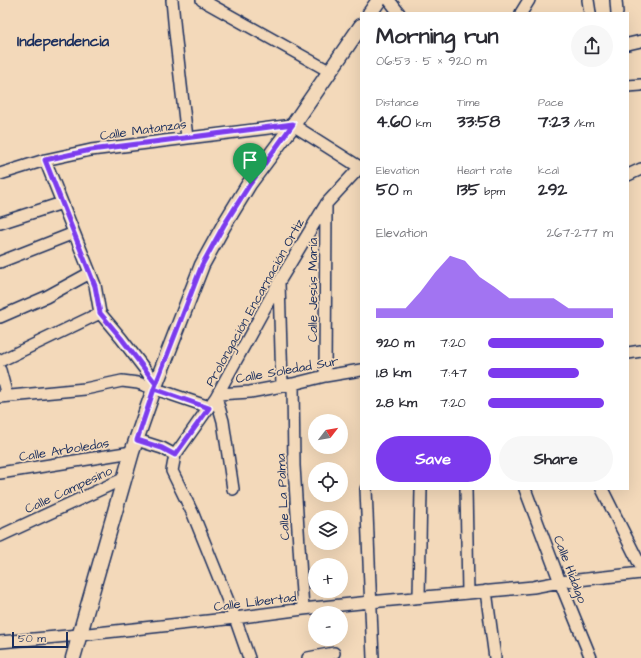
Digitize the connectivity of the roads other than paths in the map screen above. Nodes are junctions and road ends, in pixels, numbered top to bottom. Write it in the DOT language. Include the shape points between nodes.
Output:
graph roads {
  1 [pos="172,0"];
  2 [pos="202,0"];
  3 [pos="389,0"];
  4 [pos="529,0"];
  5 [pos="588,0"];
  6 [pos="616,0"];
  7 [pos="398,12"];
  8 [pos="522,12"];
  9 [pos="590,12"];
  10 [pos="618,12"];
  11 [pos="360,27"];
  12 [pos="641,42"];
  13 [pos="629,44"];
  14 [pos="329,71"];
  15 [pos="641,85"];
  16 [pos="629,86"];
  17 [pos="293,124"];
  18 [pos="187,138"];
  19 [pos="45,160"];
  20 [pos="360,167"];
  21 [pos="641,170"];
  22 [pos="0,174"];
  23 [pos="629,175"];
  24 [pos="62,203"];
  25 [pos="326,204"];
  26 [pos="0,223"];
  27 [pos="74,233"];
  28 [pos="0,262"];
  29 [pos="90,273"];
  30 [pos="279,282"];
  31 [pos="100,313"];
  32 [pos="0,317"];
  33 [pos="641,351"];
  34 [pos="629,353"];
  35 [pos="0,361"];
  36 [pos="0,370"];
  37 [pos="360,370"];
  38 [pos="325,376"];
  39 [pos="287,384"];
  40 [pos="155,387"];
  41 [pos="4,396"];
  42 [pos="217,396"];
  43 [pos="209,408"];
  44 [pos="135,446"];
  45 [pos="175,455"];
  46 [pos="0,473"];
  47 [pos="125,478"];
  48 [pos="233,489"];
  49 [pos="366,490"];
  50 [pos="420,490"];
  51 [pos="466,490"];
  52 [pos="525,490"];
  53 [pos="602,490"];
  54 [pos="0,536"];
  55 [pos="641,567"];
  56 [pos="641,573"];
  57 [pos="560,582"];
  58 [pos="486,591"];
  59 [pos="468,593"];
  60 [pos="419,598"];
  61 [pos="370,602"];
  62 [pos="303,609"];
  63 [pos="235,618"];
  64 [pos="79,635"];
  65 [pos="0,642"];
  66 [pos="334,653"];
  67 [pos="73,658"];
  68 [pos="249,658"];
  69 [pos="308,658"];
  70 [pos="373,658"];
  71 [pos="495,658"];
  72 [pos="591,658"];
  1 -- 18 [label="street"];
  2 -- 14 [label="street"];
  3 -- 7 [label="street"];
  4 -- 8 [label="street"];
  5 -- 9 [label="street"];
  6 -- 10 [label="street"];
  11 -- 14 [label="main road"];
  12 -- 13 [label="street"];
  14 -- 17 [label="main road"];
  15 -- 16 [label="street"];
  17 -- 18 [label="street, Calle Matanzas"];
  17 -- 20 [label="street"];
  17 -- 40 [label="main road" via="250,184 202,265"];
  18 -- 19 [label="street, Calle Matanzas" via="91,150"];
  19 -- 22 [label="street, Calle Matanzas"];
  19 -- 24 [label="street"];
  20 -- 25 [label="street, Prolongación Encarnación Ortiz"];
  21 -- 23 [label="street"];
  24 -- 26 [label="street"];
  24 -- 27 [label="street"];
  25 -- 30 [label="street, Prolongación Encarnación Ortiz"];
  25 -- 38 [label="street, Calle Jesús María"];
  27 -- 28 [label="street"];
  27 -- 29 [label="street"];
  29 -- 31 [label="street"];
  29 -- 32 [label="street" via="46,297"];
  30 -- 39 [label="street, Calle La Palma"];
  30 -- 42 [label="street, Prolongación Encarnación Ortiz"];
  31 -- 35 [label="street"];
  31 -- 40 [label="street"];
  33 -- 34 [label="street"];
  36 -- 41 [label="street"];
  37 -- 38 [label="street, Calle Soledad Sur"];
  38 -- 39 [label="street, Calle Soledad Sur"];
  39 -- 42 [label="street, Calle Soledad Sur"];
  39 -- 62 [label="street, Calle La Palma"];
  40 -- 41 [label="street" via="122,381 85,389"];
  40 -- 43 [label="street"];
  40 -- 44 [label="main road"];
  42 -- 43 [label="street, Prolongación Encarnación Ortiz"];
  42 -- 48 [label="street"];
  43 -- 45 [label="street, Prolongación Encarnación Ortiz"];
  44 -- 45 [label="street" via="162,448"];
  44 -- 46 [label="street, Calle Arboledas"];
  44 -- 47 [label="main road"];
  45 -- 63 [label="street" via="172,471 193,514"];
  47 -- 54 [label="street, Calle Campesino"];
  47 -- 64 [label="main road"];
  49 -- 61 [label="street"];
  50 -- 60 [label="street"];
  51 -- 59 [label="street"];
  52 -- 57 [label="street, Calle Hidalgo"];
  53 -- 55 [label="street"];
  56 -- 57 [label="street, Calle Libertad"];
  57 -- 58 [label="street, Calle Libertad"];
  57 -- 72 [label="street, Calle Hidalgo"];
  58 -- 59 [label="street, Calle Libertad"];
  58 -- 71 [label="street"];
  59 -- 60 [label="street, Calle Libertad"];
  60 -- 61 [label="street, Calle Libertad"];
  61 -- 62 [label="street, Calle Libertad"];
  61 -- 70 [label="street"];
  62 -- 63 [label="street, Calle Libertad"];
  63 -- 64 [label="street, Calle Libertad"];
  63 -- 68 [label="street"];
  64 -- 65 [label="street, Calle Libertad"];
  64 -- 67 [label="main road"];
  66 -- 69 [label="street"];
}
